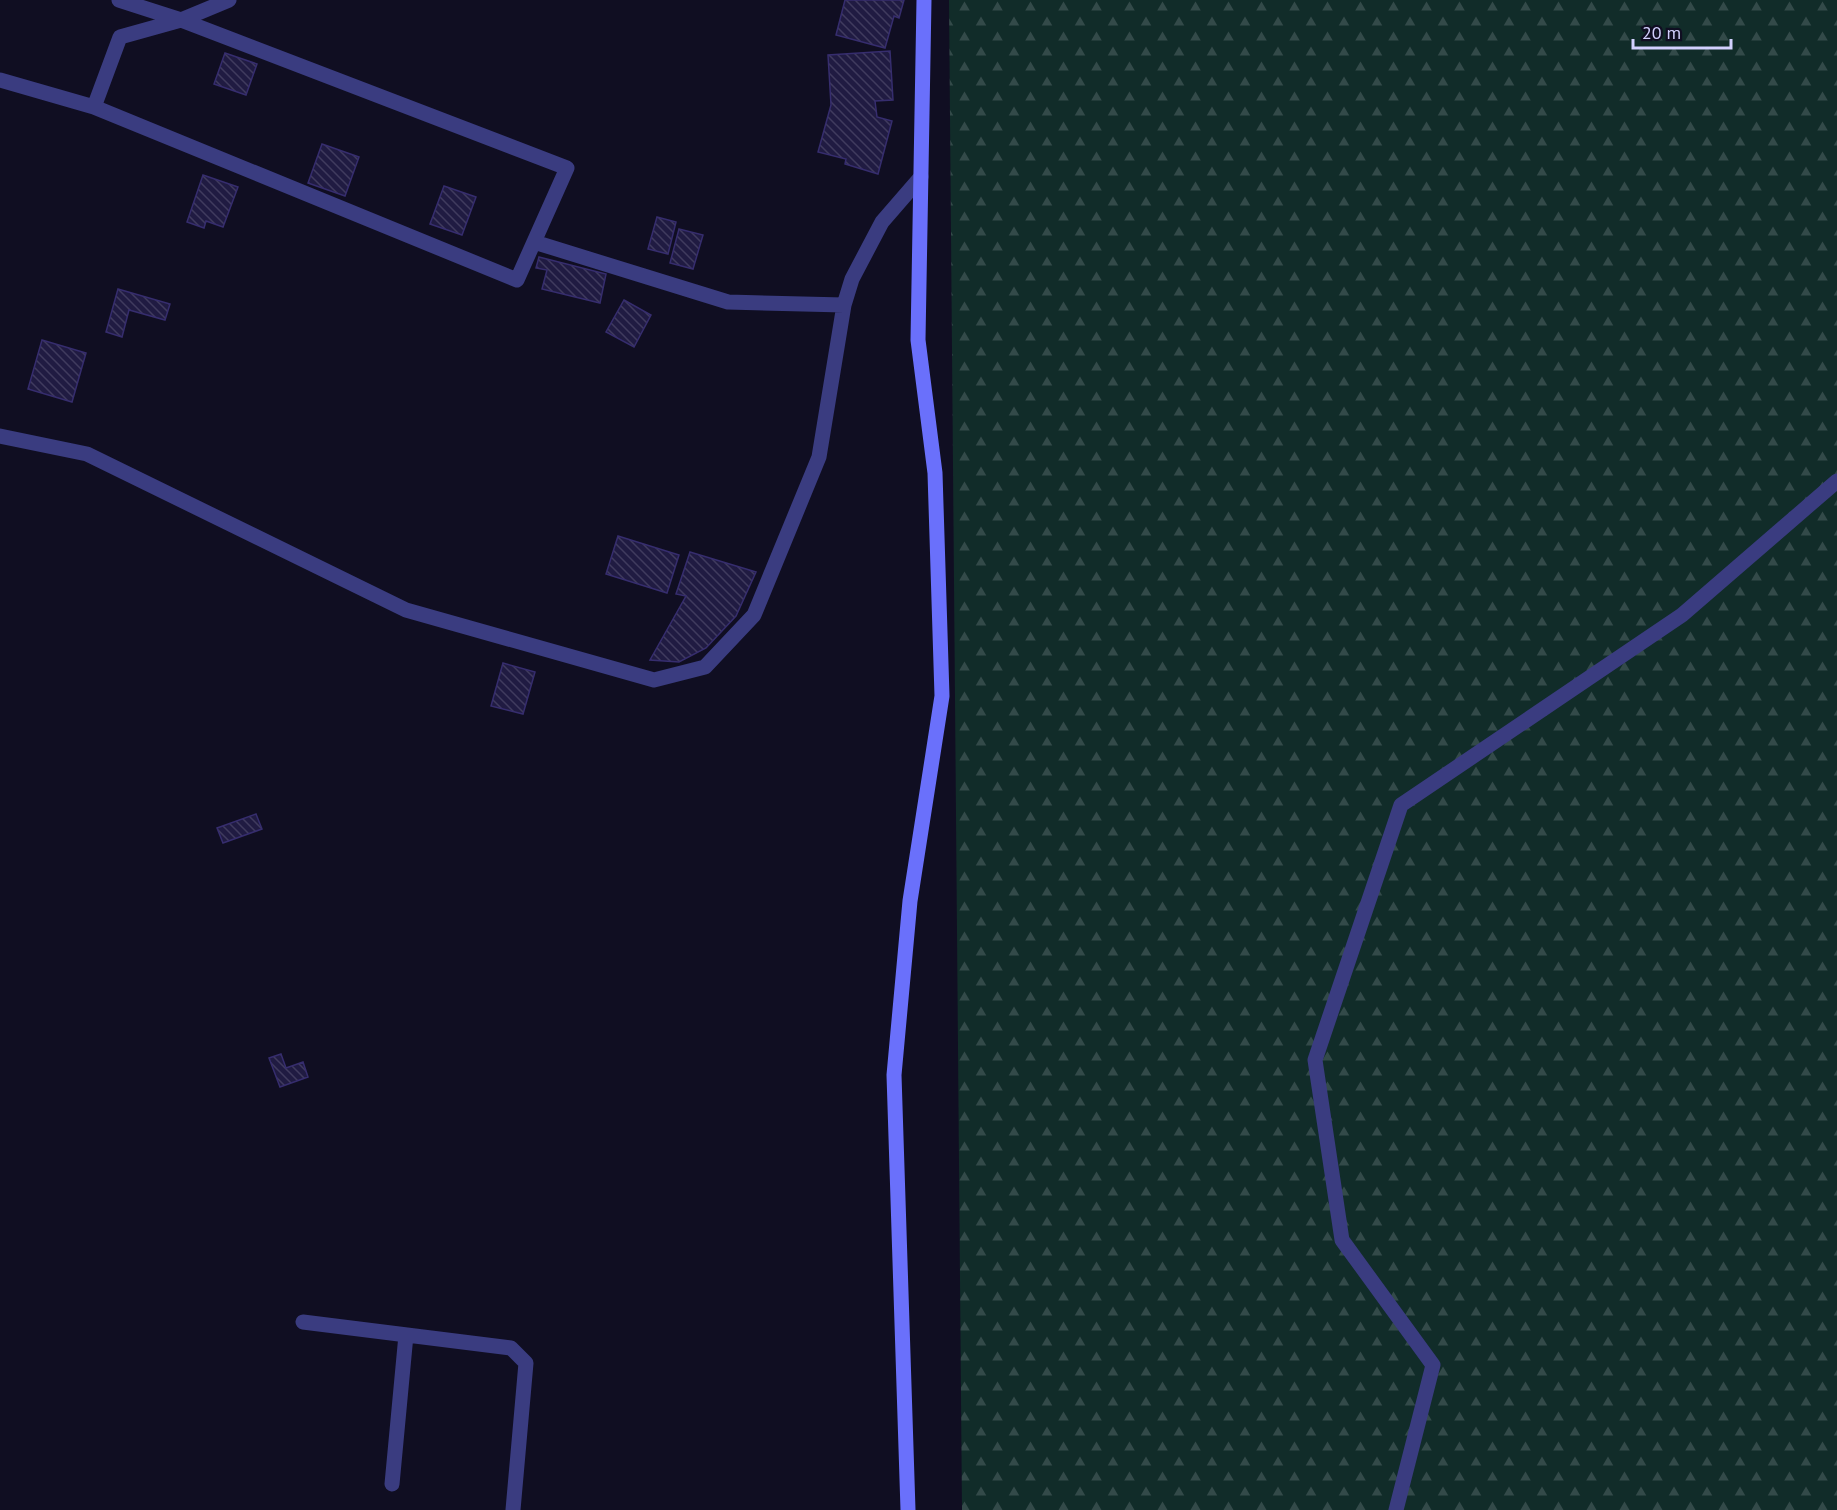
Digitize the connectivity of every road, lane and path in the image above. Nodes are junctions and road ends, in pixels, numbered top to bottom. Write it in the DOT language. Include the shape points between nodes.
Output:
graph roads {
  1 [pos="119,0"];
  2 [pos="229,0"];
  3 [pos="924,0"];
  4 [pos="181,20"];
  5 [pos="0,80"];
  6 [pos="94,107"];
  7 [pos="921,177"];
  8 [pos="534,242"];
  9 [pos="844,305"];
  10 [pos="0,436"];
  11 [pos="1837,481"];
  12 [pos="303,1322"];
  13 [pos="406,1335"];
  14 [pos="392,1484"];
  15 [pos="513,1510"];
  16 [pos="908,1510"];
  17 [pos="1396,1510"];
  1 -- 4 [label="street"];
  2 -- 4 [label="street"];
  3 -- 7 [label="street"];
  4 -- 6 [label="street" via="120,38"];
  4 -- 8 [label="street" via="567,168"];
  5 -- 6 [label="street"];
  6 -- 8 [label="street" via="518,280"];
  7 -- 9 [label="street" via="882,222 852,279"];
  7 -- 16 [label="street" via="918,340 935,473 942,696 910,901 894,1075"];
  8 -- 9 [label="street" via="728,302"];
  9 -- 10 [label="street" via="819,457 754,615 705,667 654,680 406,610 87,454"];
  11 -- 17 [label="street" via="1682,615 1401,805 1315,1060 1342,1240 1433,1365"];
  12 -- 13 [label="street"];
  13 -- 14 [label="street"];
  13 -- 15 [label="street" via="511,1348 526,1363"];
}
